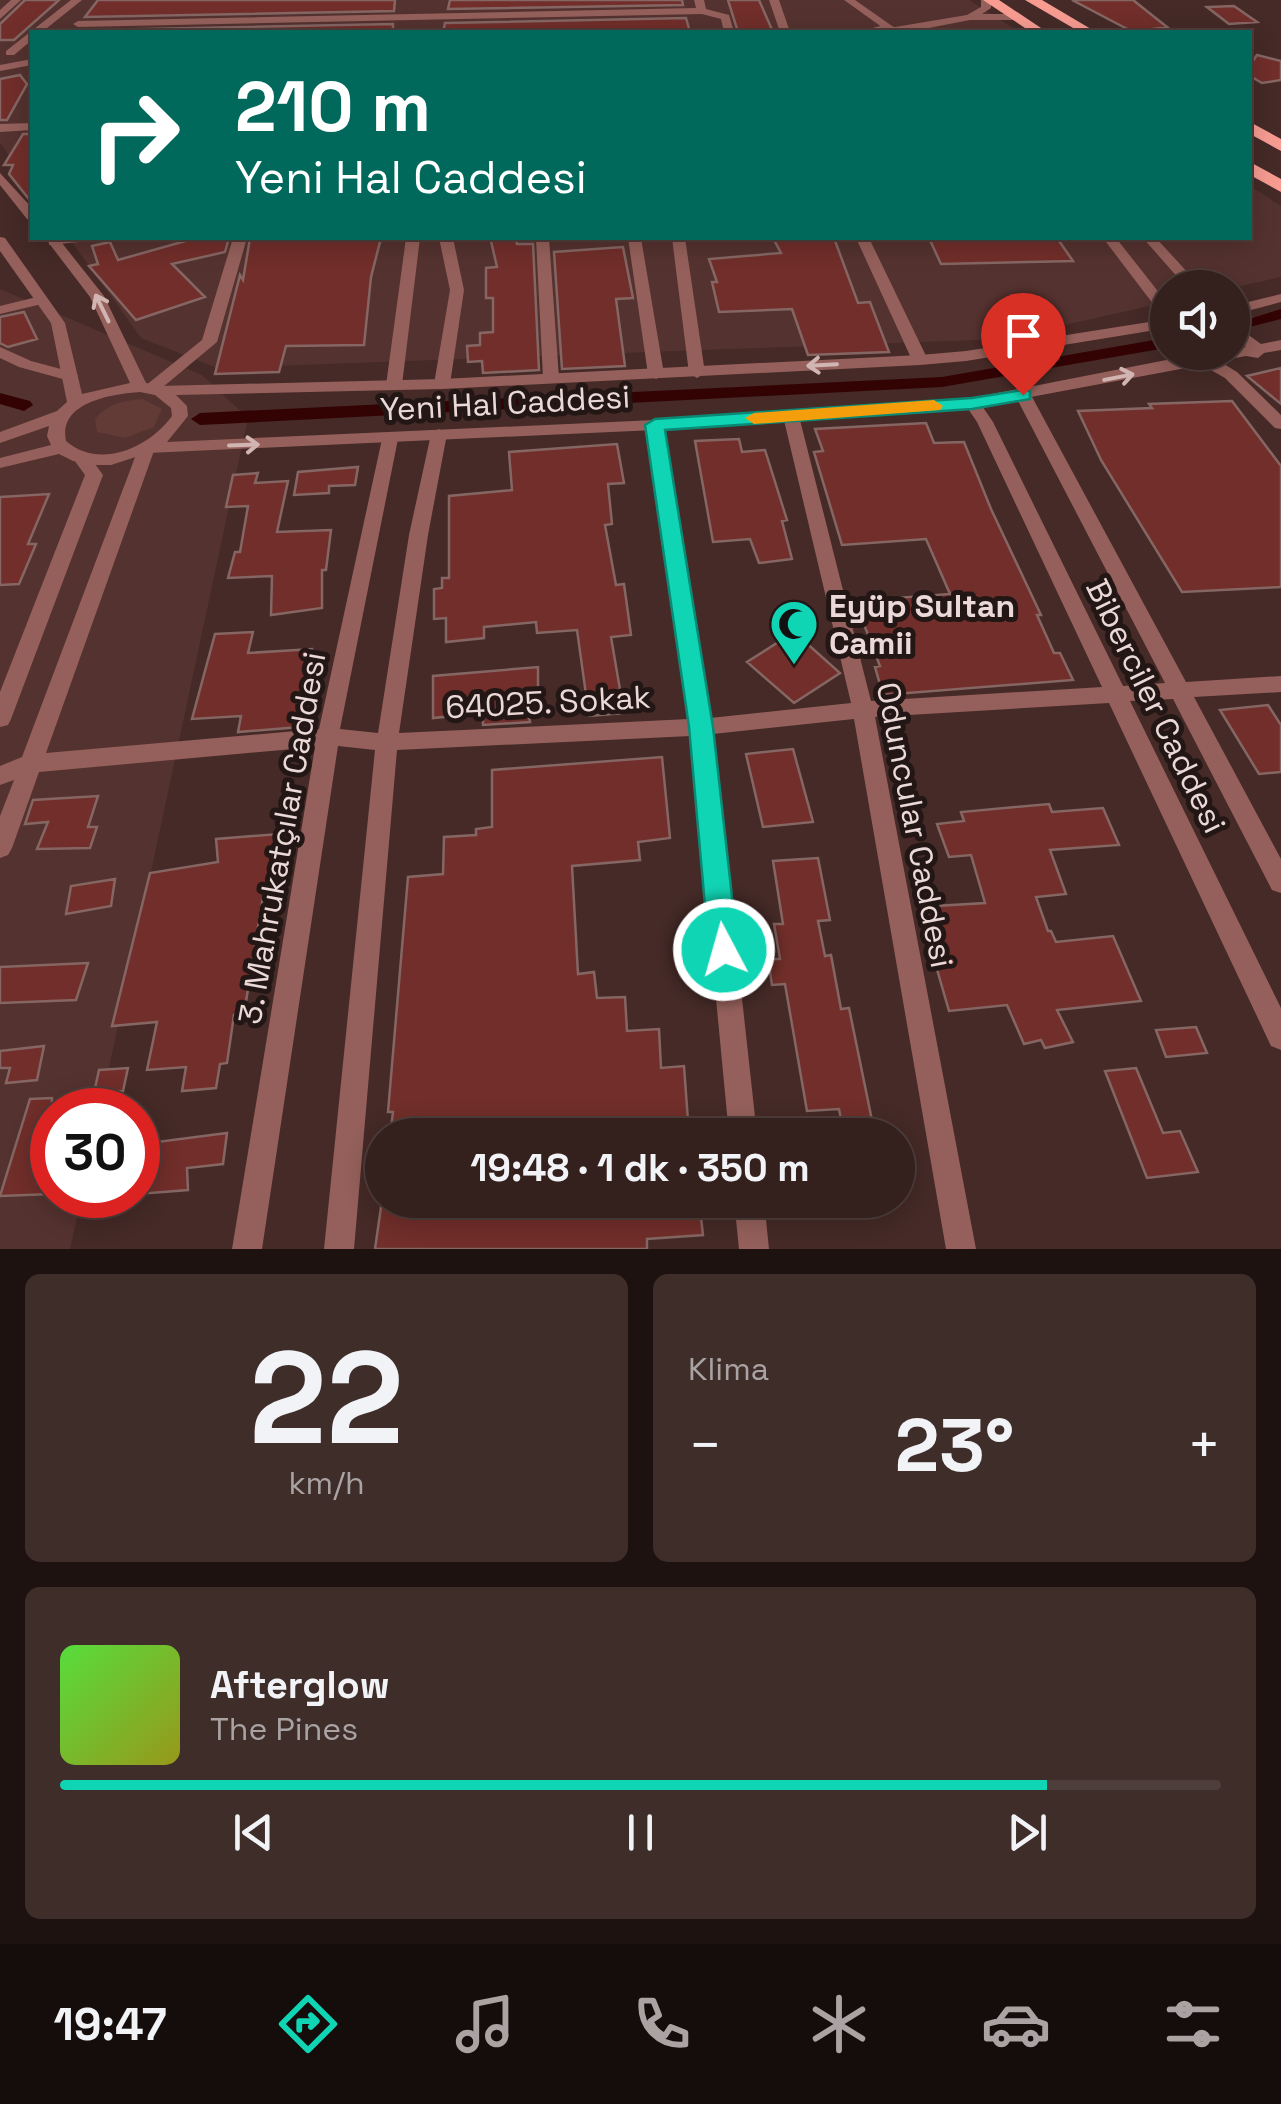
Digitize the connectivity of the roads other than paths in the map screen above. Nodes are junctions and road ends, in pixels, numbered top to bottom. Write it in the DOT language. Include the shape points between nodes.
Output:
graph roads {
  1 [pos="79,0"];
  2 [pos="774,0"];
  3 [pos="849,0"];
  4 [pos="988,0"];
  5 [pos="1032,0"];
  6 [pos="8,4"];
  7 [pos="701,5"];
  8 [pos="861,9"];
  9 [pos="0,16"];
  10 [pos="970,17"];
  11 [pos="1017,17"];
  12 [pos="79,28"];
  13 [pos="39,30"];
  14 [pos="728,30"];
  15 [pos="784,30"];
  16 [pos="864,30"];
  17 [pos="896,30"];
  18 [pos="1037,30"];
  19 [pos="1085,30"];
  20 [pos="30,37"];
  21 [pos="30,51"];
  22 [pos="5,54"];
  23 [pos="30,62"];
  24 [pos="0,68"];
  25 [pos="30,127"];
  26 [pos="0,128"];
  27 [pos="1252,128"];
  28 [pos="1281,146"];
  29 [pos="1252,168"];
  30 [pos="0,177"];
  31 [pos="1281,187"];
  32 [pos="30,214"];
  33 [pos="52,240"];
  34 [pos="239,240"];
  35 [pos="413,240"];
  36 [pos="446,240"];
  37 [pos="542,240"];
  38 [pos="634,240"];
  39 [pos="678,240"];
  40 [pos="863,240"];
  41 [pos="1111,240"];
  42 [pos="1150,240"];
  43 [pos="0,242"];
  44 [pos="1178,270"];
  45 [pos="1150,291"];
  46 [pos="1281,298"];
  47 [pos="40,300"];
  48 [pos="1250,306"];
  49 [pos="0,310"];
  50 [pos="1150,326"];
  51 [pos="1250,343"];
  52 [pos="1281,345"];
  53 [pos="1258,350"];
  54 [pos="1250,351"];
  55 [pos="0,352"];
  56 [pos="920,360"];
  57 [pos="1150,368"];
  58 [pos="1223,370"];
  59 [pos="697,373"];
  60 [pos="656,374"];
  61 [pos="1231,375"];
  62 [pos="70,376"];
  63 [pos="551,378"];
  64 [pos="394,384"];
  65 [pos="442,384"];
  66 [pos="150,389"];
  67 [pos="1023,395"];
  68 [pos="972,403"];
  69 [pos="70,410"];
  70 [pos="791,416"];
  71 [pos="1281,424"];
  72 [pos="655,425"];
  73 [pos="439,434"];
  74 [pos="0,438"];
  75 [pos="390,439"];
  76 [pos="146,448"];
  77 [pos="71,453"];
  78 [pos="0,463"];
  79 [pos="1281,684"];
  80 [pos="1176,689"];
  81 [pos="1113,692"];
  82 [pos="862,710"];
  83 [pos="0,719"];
  84 [pos="701,727"];
  85 [pos="328,737"];
  86 [pos="387,742"];
  87 [pos="28,764"];
  88 [pos="0,776"];
  89 [pos="0,848"];
  90 [pos="1281,882"];
  91 [pos="1281,1037"];
  92 [pos="740,1118"];
  93 [pos="751,1218"];
  94 [pos="248,1249"];
  95 [pos="339,1249"];
  96 [pos="754,1249"];
  97 [pos="961,1249"];
  1 -- 12 [label="street"];
  1 -- 13 [label="street"];
  2 -- 15 [label="street"];
  3 -- 8 [label="street"];
  4 -- 10 [label="street"];
  4 -- 11 [label="highway"];
  5 -- 19 [label="highway"];
  6 -- 9 [label="street"];
  7 -- 12 [label="street"];
  7 -- 14 [label="street" via="726,17"];
  8 -- 16 [label="street"];
  8 -- 17 [label="street"];
  10 -- 11 [label="street"];
  10 -- 17 [label="street"];
  11 -- 18 [label="highway"];
  20 -- 22 [label="street"];
  21 -- 22 [label="street"];
  23 -- 24 [label="street"];
  25 -- 26 [label="street"];
  27 -- 28 [label="highway"];
  29 -- 31 [label="highway"];
  30 -- 32 [label="street"];
  66 -- 33 [label="street, one-way" via="97,296"];
  34 -- 66 [label="street" via="210,342"];
  35 -- 64 [label="street"];
  36 -- 65 [label="street" via="457,290"];
  37 -- 63 [label="street"];
  38 -- 60 [label="street"];
  39 -- 59 [label="street"];
  40 -- 56 [label="street"];
  41 -- 45 [label="street"];
  42 -- 44 [label="street"];
  43 -- 47 [label="street"];
  46 -- 48 [label="street"];
  47 -- 49 [label="street"];
  47 -- 62 [label="street" via="58,324"];
  50 -- 56 [label="street, Yeni Hal Caddesi"];
  51 -- 53 [label="street"];
  52 -- 53 [label="street, Yeni Hal Caddesi"];
  53 -- 54 [label="street, Yeni Hal Caddesi"];
  53 -- 61 [label="street"];
  55 -- 62 [label="street"];
  56 -- 59 [label="street, Yeni Hal Caddesi, one-way"];
  67 -- 57 [label="street, Yeni Hal Caddesi, one-way"];
  58 -- 61 [label="street"];
  59 -- 60 [label="street, Yeni Hal Caddesi"];
  60 -- 63 [label="street, Yeni Hal Caddesi"];
  61 -- 71 [label="street"];
  62 -- 69 [label="street"];
  63 -- 65 [label="street, Yeni Hal Caddesi"];
  64 -- 65 [label="street, Yeni Hal Caddesi"];
  64 -- 66 [label="street, Yeni Hal Caddesi"];
  66 -- 69 [label="street, Yeni Hal Caddesi" via="110,390"];
  66 -- 76 [label="street" via="179,406 180,416"];
  67 -- 68 [label="street, Yeni Hal Caddesi"];
  67 -- 80 [label="street, Biberciler Caddesi"];
  68 -- 70 [label="street, Yeni Hal Caddesi"];
  68 -- 81 [label="street, Biberciler Caddesi"];
  69 -- 74 [label="street"];
  69 -- 77 [label="street" via="55,438"];
  70 -- 72 [label="street, Yeni Hal Caddesi"];
  70 -- 82 [label="street, Oduncular Caddesi"];
  72 -- 73 [label="street, Yeni Hal Caddesi"];
  72 -- 84 [label="street"];
  73 -- 75 [label="street, Yeni Hal Caddesi"];
  73 -- 86 [label="street"];
  76 -- 75 [label="street, Yeni Hal Caddesi, one-way"];
  75 -- 85 [label="street, 3. Mahrukatçılar Caddesi"];
  76 -- 77 [label="street, Yeni Hal Caddesi" via="113,458"];
  76 -- 87 [label="street"];
  77 -- 78 [label="street"];
  77 -- 83 [label="street" via="94,476"];
  79 -- 80 [label="street, 64025. Sokak"];
  80 -- 81 [label="street, 64025. Sokak"];
  80 -- 90 [label="street, Biberciler Caddesi"];
  81 -- 82 [label="street, 64025. Sokak"];
  81 -- 91 [label="street, Biberciler Caddesi"];
  82 -- 84 [label="street, 64025. Sokak"];
  82 -- 97 [label="street, Oduncular Caddesi"];
  84 -- 86 [label="street, 64025. Sokak"];
  84 -- 92 [label="street"];
  85 -- 86 [label="street, 64025. Sokak"];
  85 -- 87 [label="street, 64025. Sokak"];
  85 -- 94 [label="street, 3. Mahrukatçılar Caddesi"];
  86 -- 95 [label="street"];
  87 -- 88 [label="street, 64025. Sokak"];
  87 -- 89 [label="street"];
  93 -- 96 [label="street"];
}
